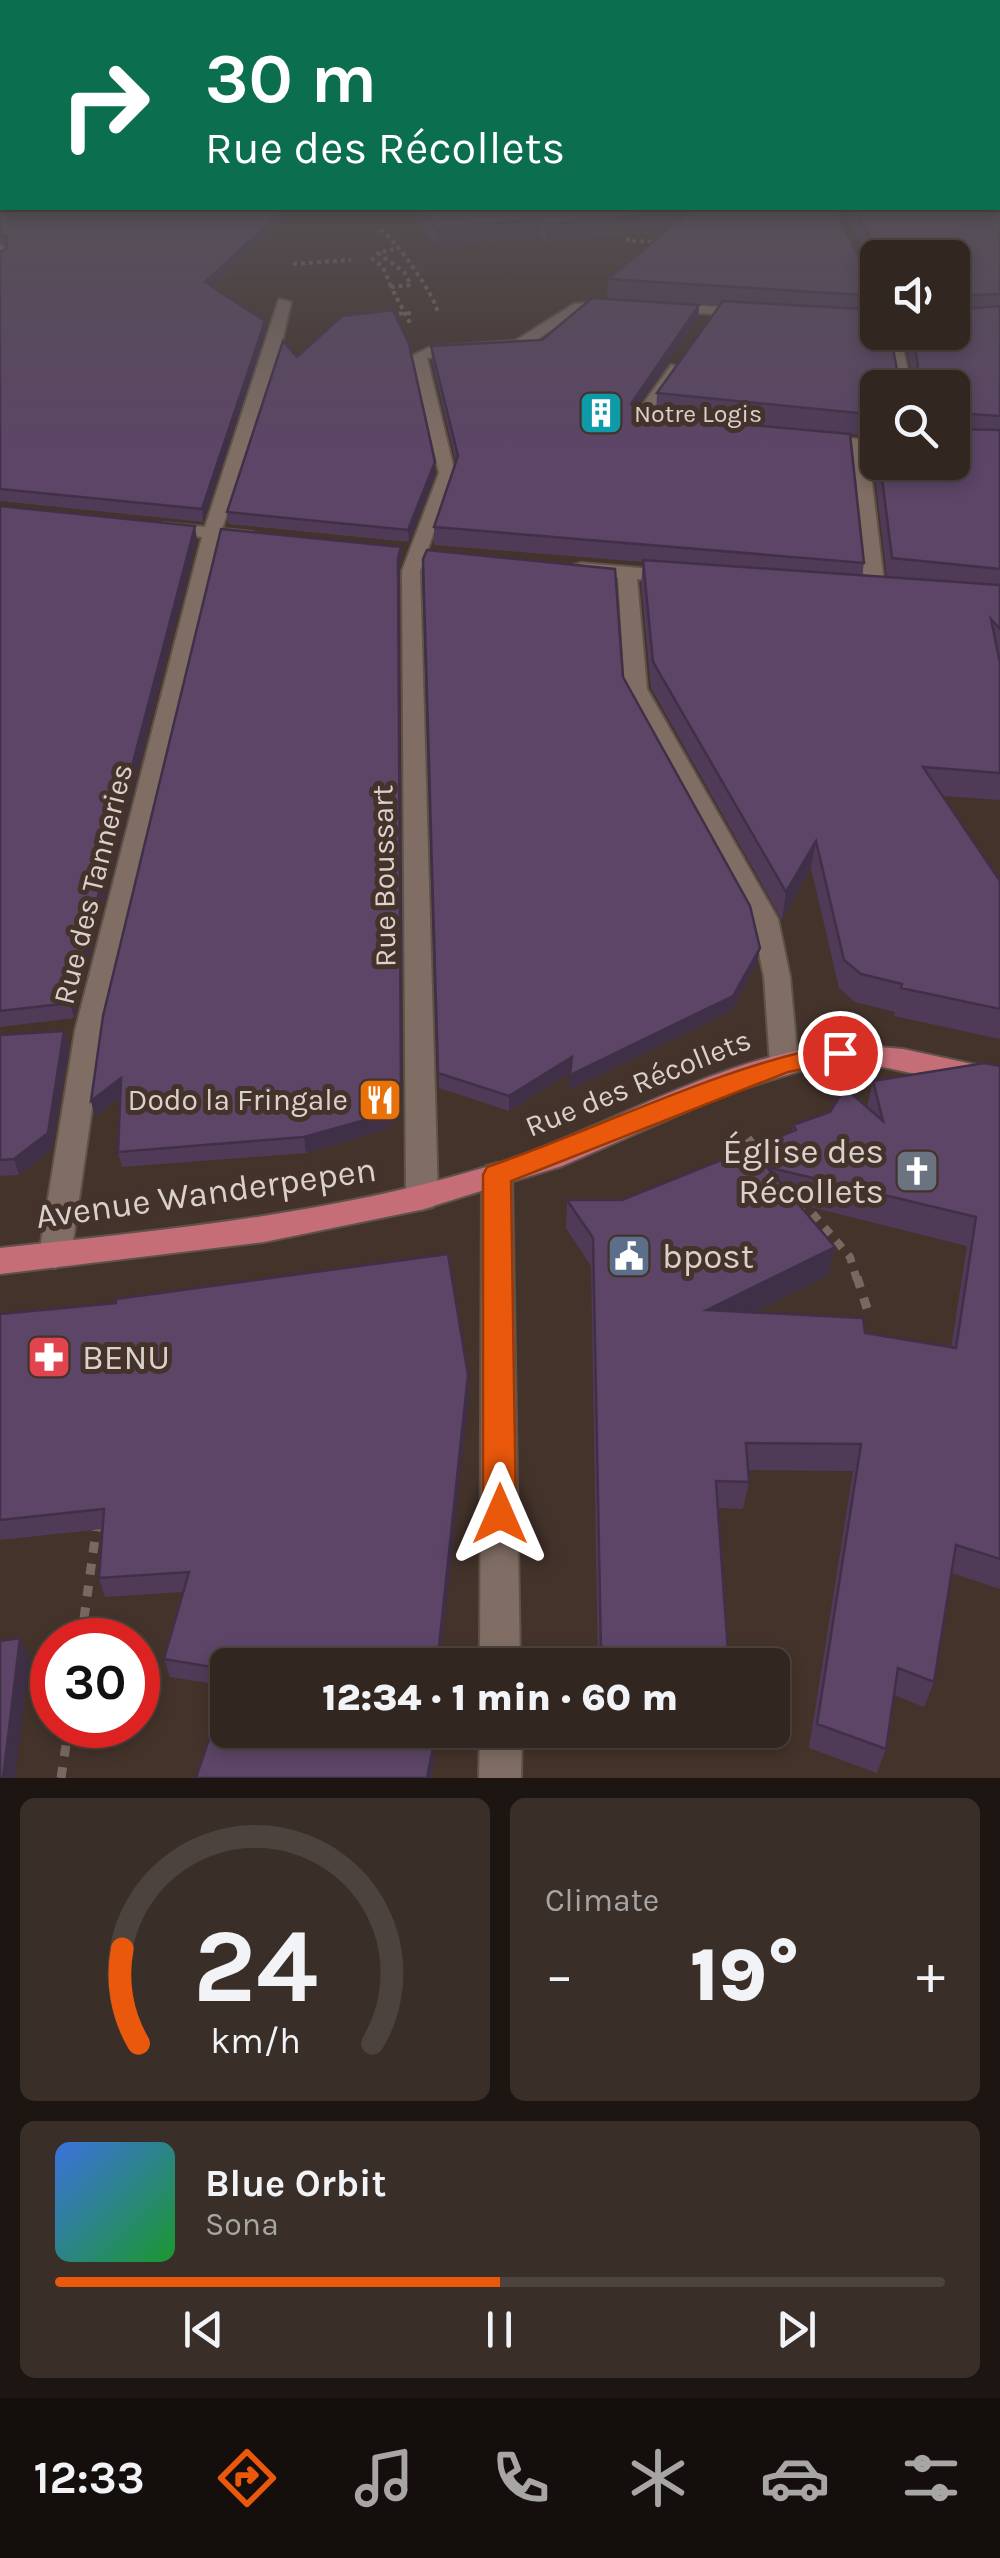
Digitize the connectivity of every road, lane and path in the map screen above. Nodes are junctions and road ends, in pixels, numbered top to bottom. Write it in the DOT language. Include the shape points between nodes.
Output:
graph roads {
  1 [pos="388,280"];
  2 [pos="408,280"];
  3 [pos="422,280"];
  4 [pos="391,286"];
  5 [pos="284,302"];
  6 [pos="716,311"];
  7 [pos="763,314"];
  8 [pos="380,315"];
  9 [pos="438,315"];
  10 [pos="703,331"];
  11 [pos="686,354"];
  12 [pos="692,431"];
  13 [pos="804,440"];
  14 [pos="860,444"];
  15 [pos="869,480"];
  16 [pos="135,525"];
  17 [pos="212,533"];
  18 [pos="268,539"];
  19 [pos="551,566"];
  20 [pos="627,574"];
  21 [pos="704,579"];
  22 [pos="874,591"];
  23 [pos="89,1031"];
  24 [pos="54,1034"];
  25 [pos="784,1064"];
  26 [pos="1000,1081"];
  27 [pos="748,1138"];
  28 [pos="768,1162"];
  29 [pos="497,1175"];
  30 [pos="792,1189"];
  31 [pos="422,1198"];
  32 [pos="55,1255"];
  33 [pos="0,1260"];
  34 [pos="870,1318"];
  35 [pos="99,1507"];
  36 [pos="83,1618"];
  37 [pos="500,1648"];
  38 [pos="66,1748"];
  39 [pos="501,1748"];
  40 [pos="61,1778"];
  41 [pos="500,1778"];
  1 -- 4 [label="path"];
  2 -- 4 [label="path" via="410,285"];
  3 -- 9 [label="path" via="436,296"];
  4 -- 8 [label="path, bridge" via="410,315"];
  5 -- 17 [label="street, Rue des Tanneries"];
  6 -- 7 [label="street"];
  6 -- 10 [label="street"];
  6 -- 31 [label="street, Rue Boussart" via="579,307 518,344 419,356 447,473 412,571"];
  11 -- 12 [label="street" via="641,418 655,428"];
  13 -- 14 [label="street"];
  15 -- 22 [label="street"];
  16 -- 17 [label="street"];
  17 -- 18 [label="street"];
  17 -- 23 [label="street, Rue des Tanneries"];
  19 -- 20 [label="street"];
  20 -- 21 [label="street"];
  20 -- 25 [label="street" via="636,689 765,920 778,977"];
  23 -- 24 [label="street"];
  23 -- 32 [label="street, Rue des Tanneries"];
  25 -- 26 [label="main road, Rue des Récollets" via="840,1053 896,1057"];
  25 -- 29 [label="main road, Rue des Récollets"];
  27 -- 28 [label="path"];
  29 -- 31 [label="main road, Rue des Récollets"];
  29 -- 37 [label="street"];
  30 -- 34 [label="path" via="850,1257"];
  31 -- 32 [label="main road, Avenue Wanderpepen" via="316,1221"];
  32 -- 33 [label="main road, Avenue Wanderpepen"];
  35 -- 36 [label="path"];
  38 -- 40 [label="path"];
  39 -- 41 [label="street"];
}
